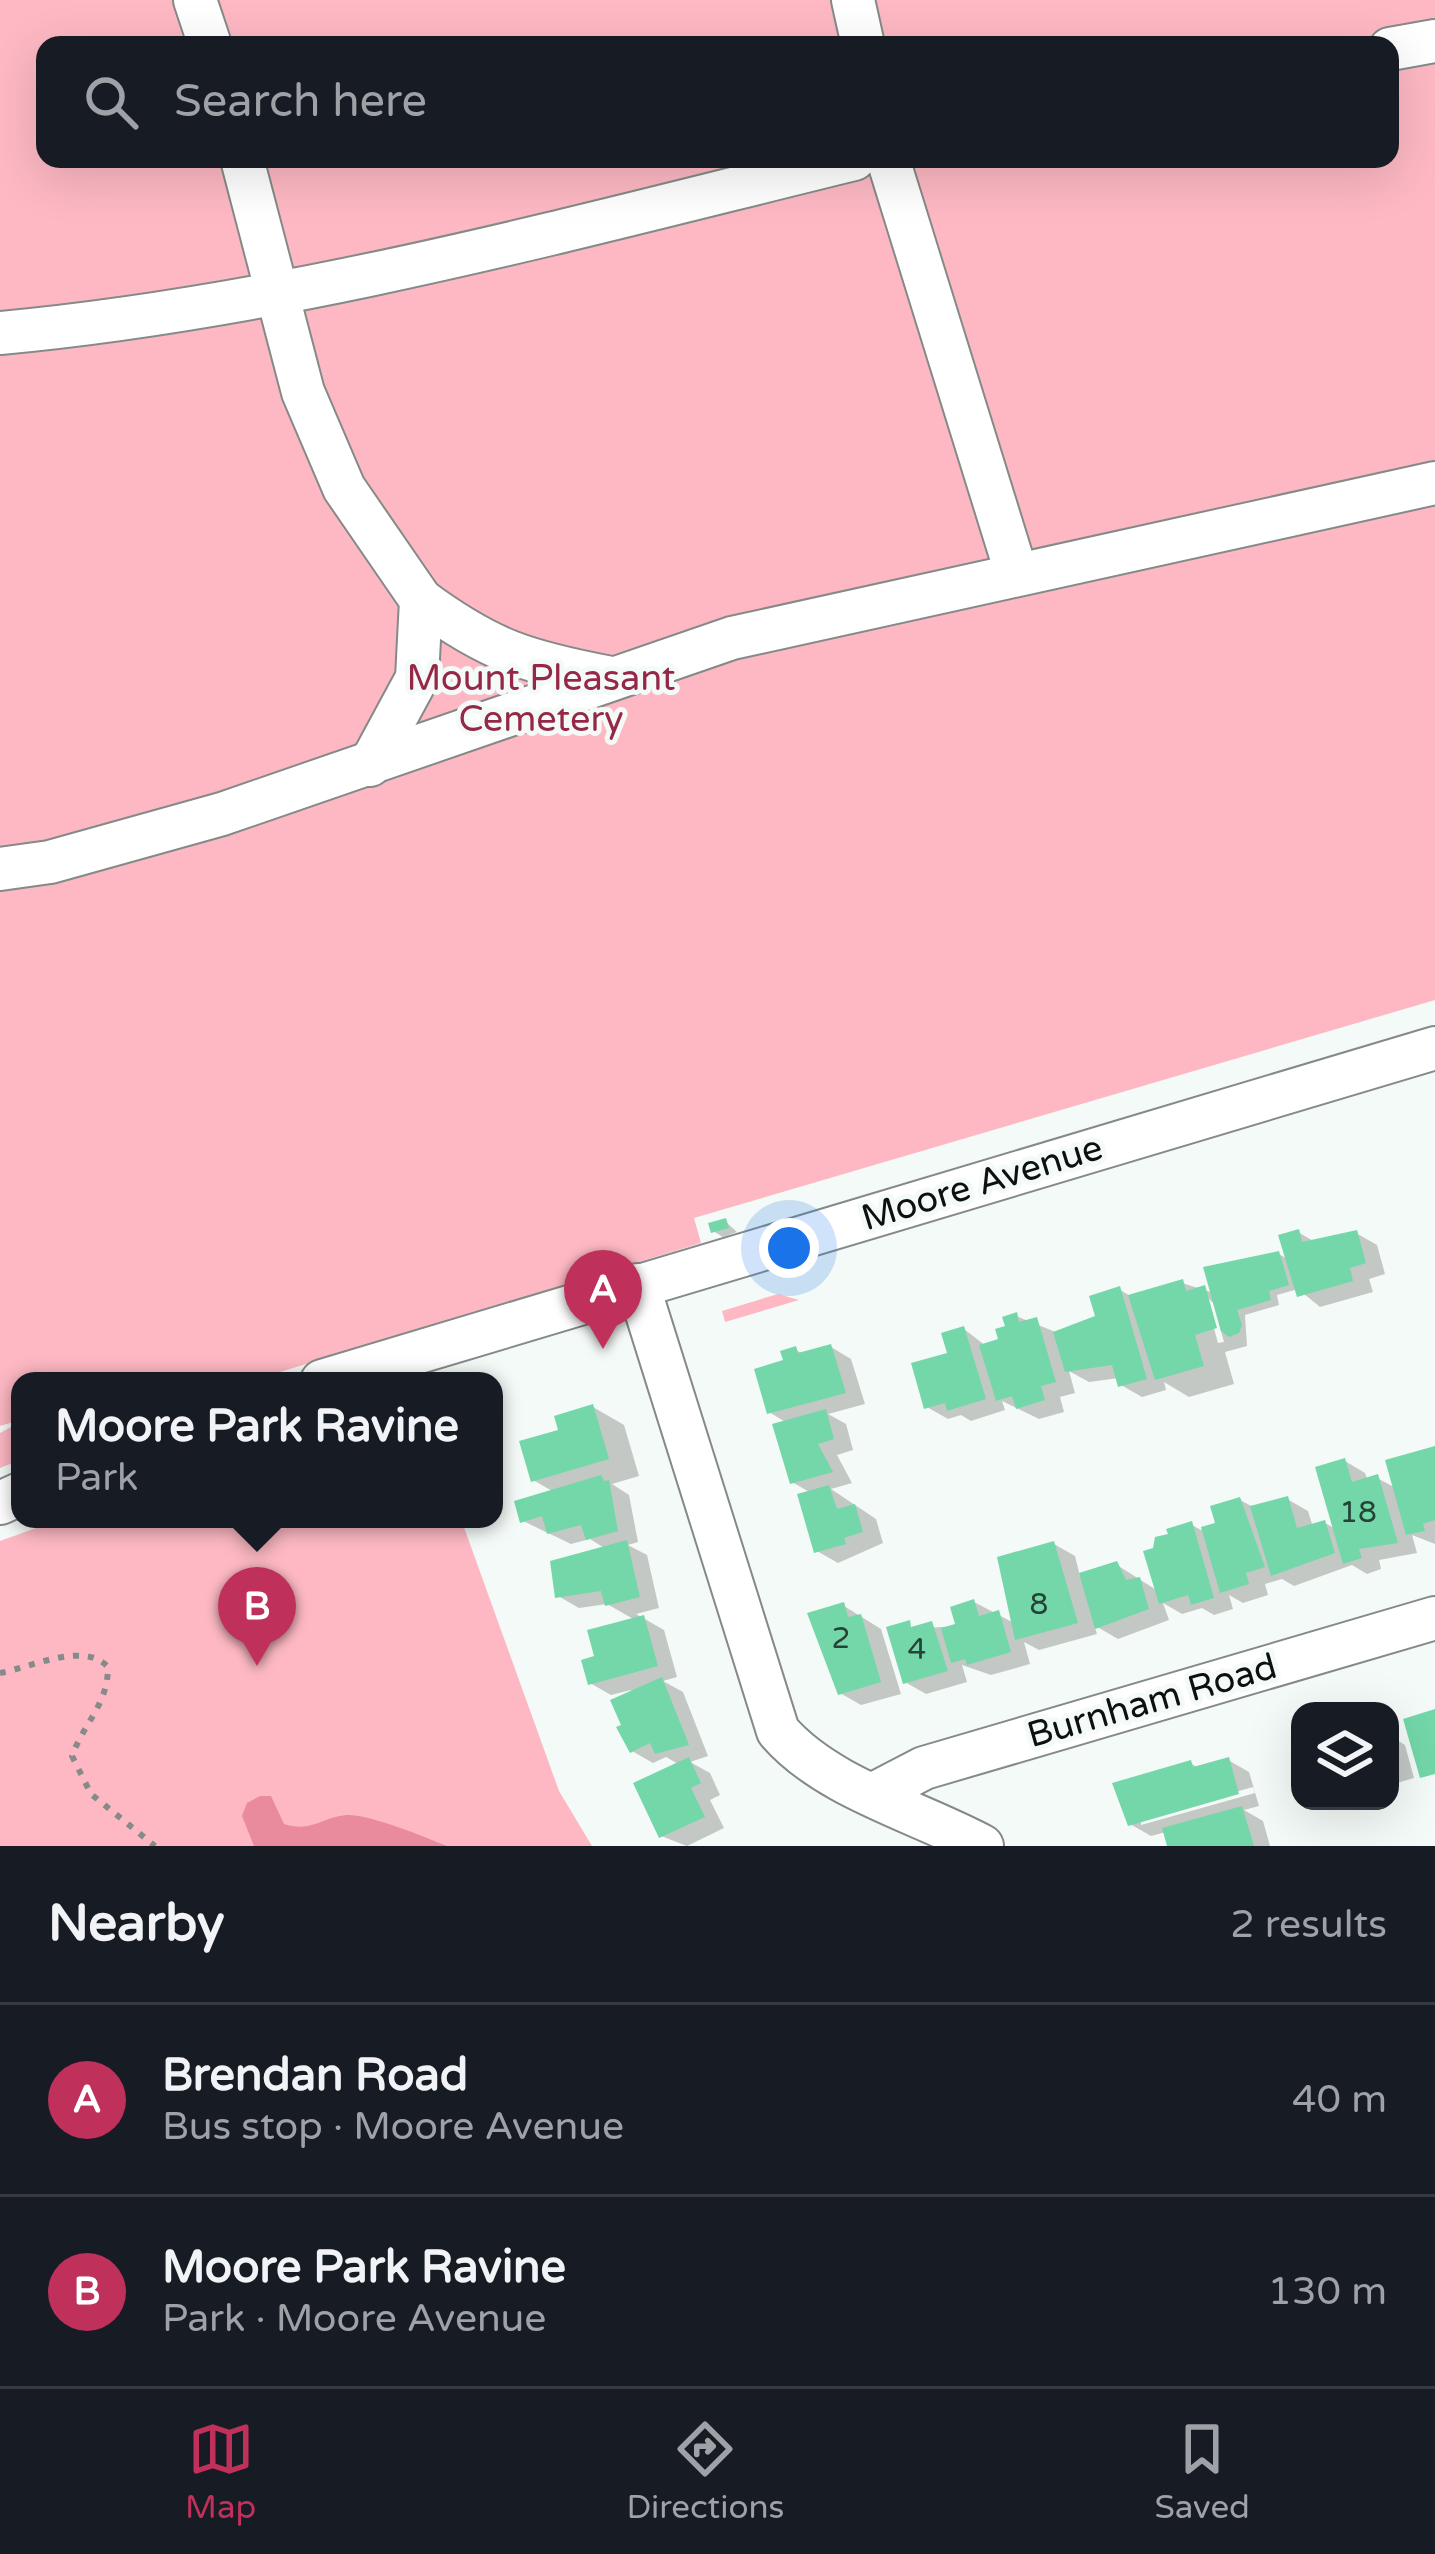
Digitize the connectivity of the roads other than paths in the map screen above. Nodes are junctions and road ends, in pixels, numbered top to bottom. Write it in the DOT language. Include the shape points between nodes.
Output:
graph roads {
  1 [pos="195,0"];
  2 [pos="853,0"];
  3 [pos="207,36"];
  4 [pos="860,36"];
  5 [pos="1435,40"];
  6 [pos="1399,47"];
  7 [pos="244,168"];
  8 [pos="816,168"];
  9 [pos="891,168"];
  10 [pos="277,294"];
  11 [pos="0,333"];
  12 [pos="1435,483"];
  13 [pos="1016,572"];
  14 [pos="421,600"];
  15 [pos="611,678"];
  16 [pos="370,765"];
  17 [pos="0,868"];
  18 [pos="1435,1048"];
  19 [pos="1435,1075"];
  20 [pos="642,1298"];
  21 [pos="357,1372"];
  22 [pos="444,1372"];
  23 [pos="1435,1618"];
  24 [pos="874,1794"];
  25 [pos="982,1846"];
  1 -- 3 [label="street"];
  2 -- 4 [label="street"];
  5 -- 6 [label="street"];
  7 -- 10 [label="street"];
  8 -- 10 [label="street"];
  9 -- 13 [label="street"];
  10 -- 11 [label="street"];
  10 -- 14 [label="street" via="303,392 344,488"];
  12 -- 13 [label="street"];
  13 -- 15 [label="street" via="732,638"];
  14 -- 15 [label="street" via="526,662"];
  14 -- 16 [label="street" via="417,678"];
  15 -- 16 [label="street"];
  16 -- 17 [label="street" via="137,840"];
  18 -- 20 [label="street, Moore Avenue"];
  19 -- 20 [label="street, Moore Avenue"];
  20 -- 21 [label="street, Moore Avenue"];
  20 -- 22 [label="street, Moore Avenue"];
  20 -- 24 [label="street" via="778,1731 792,1748"];
  23 -- 24 [label="street, Burnham Road" via="924,1768"];
  24 -- 25 [label="street"];
}
